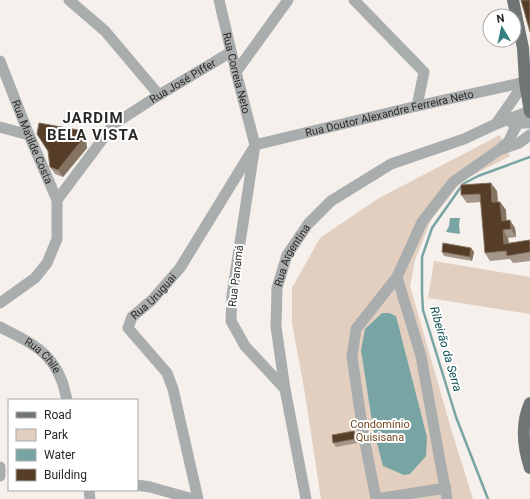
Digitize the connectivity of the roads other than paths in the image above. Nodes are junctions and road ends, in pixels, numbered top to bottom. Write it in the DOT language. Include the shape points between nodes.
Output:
graph roads {
  1 [pos="69,0"];
  2 [pos="219,0"];
  3 [pos="288,0"];
  4 [pos="354,0"];
  5 [pos="513,0"];
  6 [pos="231,52"];
  7 [pos="0,62"];
  8 [pos="236,72"];
  9 [pos="525,82"];
  10 [pos="159,95"];
  11 [pos="417,106"];
  12 [pos="530,111"];
  13 [pos="525,123"];
  14 [pos="496,124"];
  15 [pos="0,127"];
  16 [pos="29,135"];
  17 [pos="530,135"];
  18 [pos="255,145"];
  19 [pos="499,150"];
  20 [pos="57,200"];
  21 [pos="397,277"];
  22 [pos="0,303"];
  23 [pos="0,327"];
  24 [pos="285,390"];
  25 [pos="67,399"];
  26 [pos="530,402"];
  27 [pos="0,468"];
  28 [pos="530,468"];
  29 [pos="0,476"];
  30 [pos="138,485"];
  31 [pos="447,494"];
  32 [pos="193,499"];
  33 [pos="198,499"];
  34 [pos="306,499"];
  1 -- 10 [label="street" via="105,31"];
  2 -- 6 [label="street, Rua Correia Neto"];
  3 -- 8 [label="street"];
  4 -- 11 [label="street" via="424,72"];
  5 -- 9 [label="main road" via="523,48"];
  6 -- 8 [label="street, Rua Correia Neto"];
  6 -- 10 [label="street, Rua José Piffer"];
  7 -- 16 [label="street, Rua Matilde Costa"];
  8 -- 18 [label="street, Rua Correia Neto"];
  9 -- 11 [label="street, Rua Doutor Alexandre Ferreira Neto"];
  9 -- 12 [label="main road"];
  9 -- 14 [label="street"];
  10 -- 20 [label="street, Rua José Piffer" via="114,124"];
  11 -- 18 [label="street, Rua Doutor Alexandre Ferreira Neto"];
  12 -- 14 [label="street, Rua Argentina"];
  13 -- 14 [label="street, Rua Argentina"];
  13 -- 19 [label="street" via="513,132 509,141"];
  14 -- 24 [label="street, Rua Argentina" via="464,139 391,164 332,201 308,224 287,255 277,288 276,327"];
  15 -- 16 [label="street"];
  16 -- 20 [label="street, Rua Matilde Costa"];
  17 -- 19 [label="street" via="519,143"];
  18 -- 24 [label="street, Rua Panamá" via="232,295 231,320 245,346"];
  18 -- 33 [label="street, Rua Uruguai" via="180,268 152,300 132,317 128,328 167,373"];
  19 -- 21 [label="street" via="452,182 422,222"];
  20 -- 22 [label="street" via="56,239 47,263 35,278"];
  21 -- 31 [label="street" via="421,356"];
  21 -- 31 [label="street" via="356,328 352,357 376,499"];
  23 -- 25 [label="street, Rua Chile" via="41,349 61,378"];
  24 -- 34 [label="street, Rua Argentina"];
  26 -- 28 [label="main road" via="526,413 524,438"];
  27 -- 29 [label="street"];
  30 -- 32 [label="street"];
}
